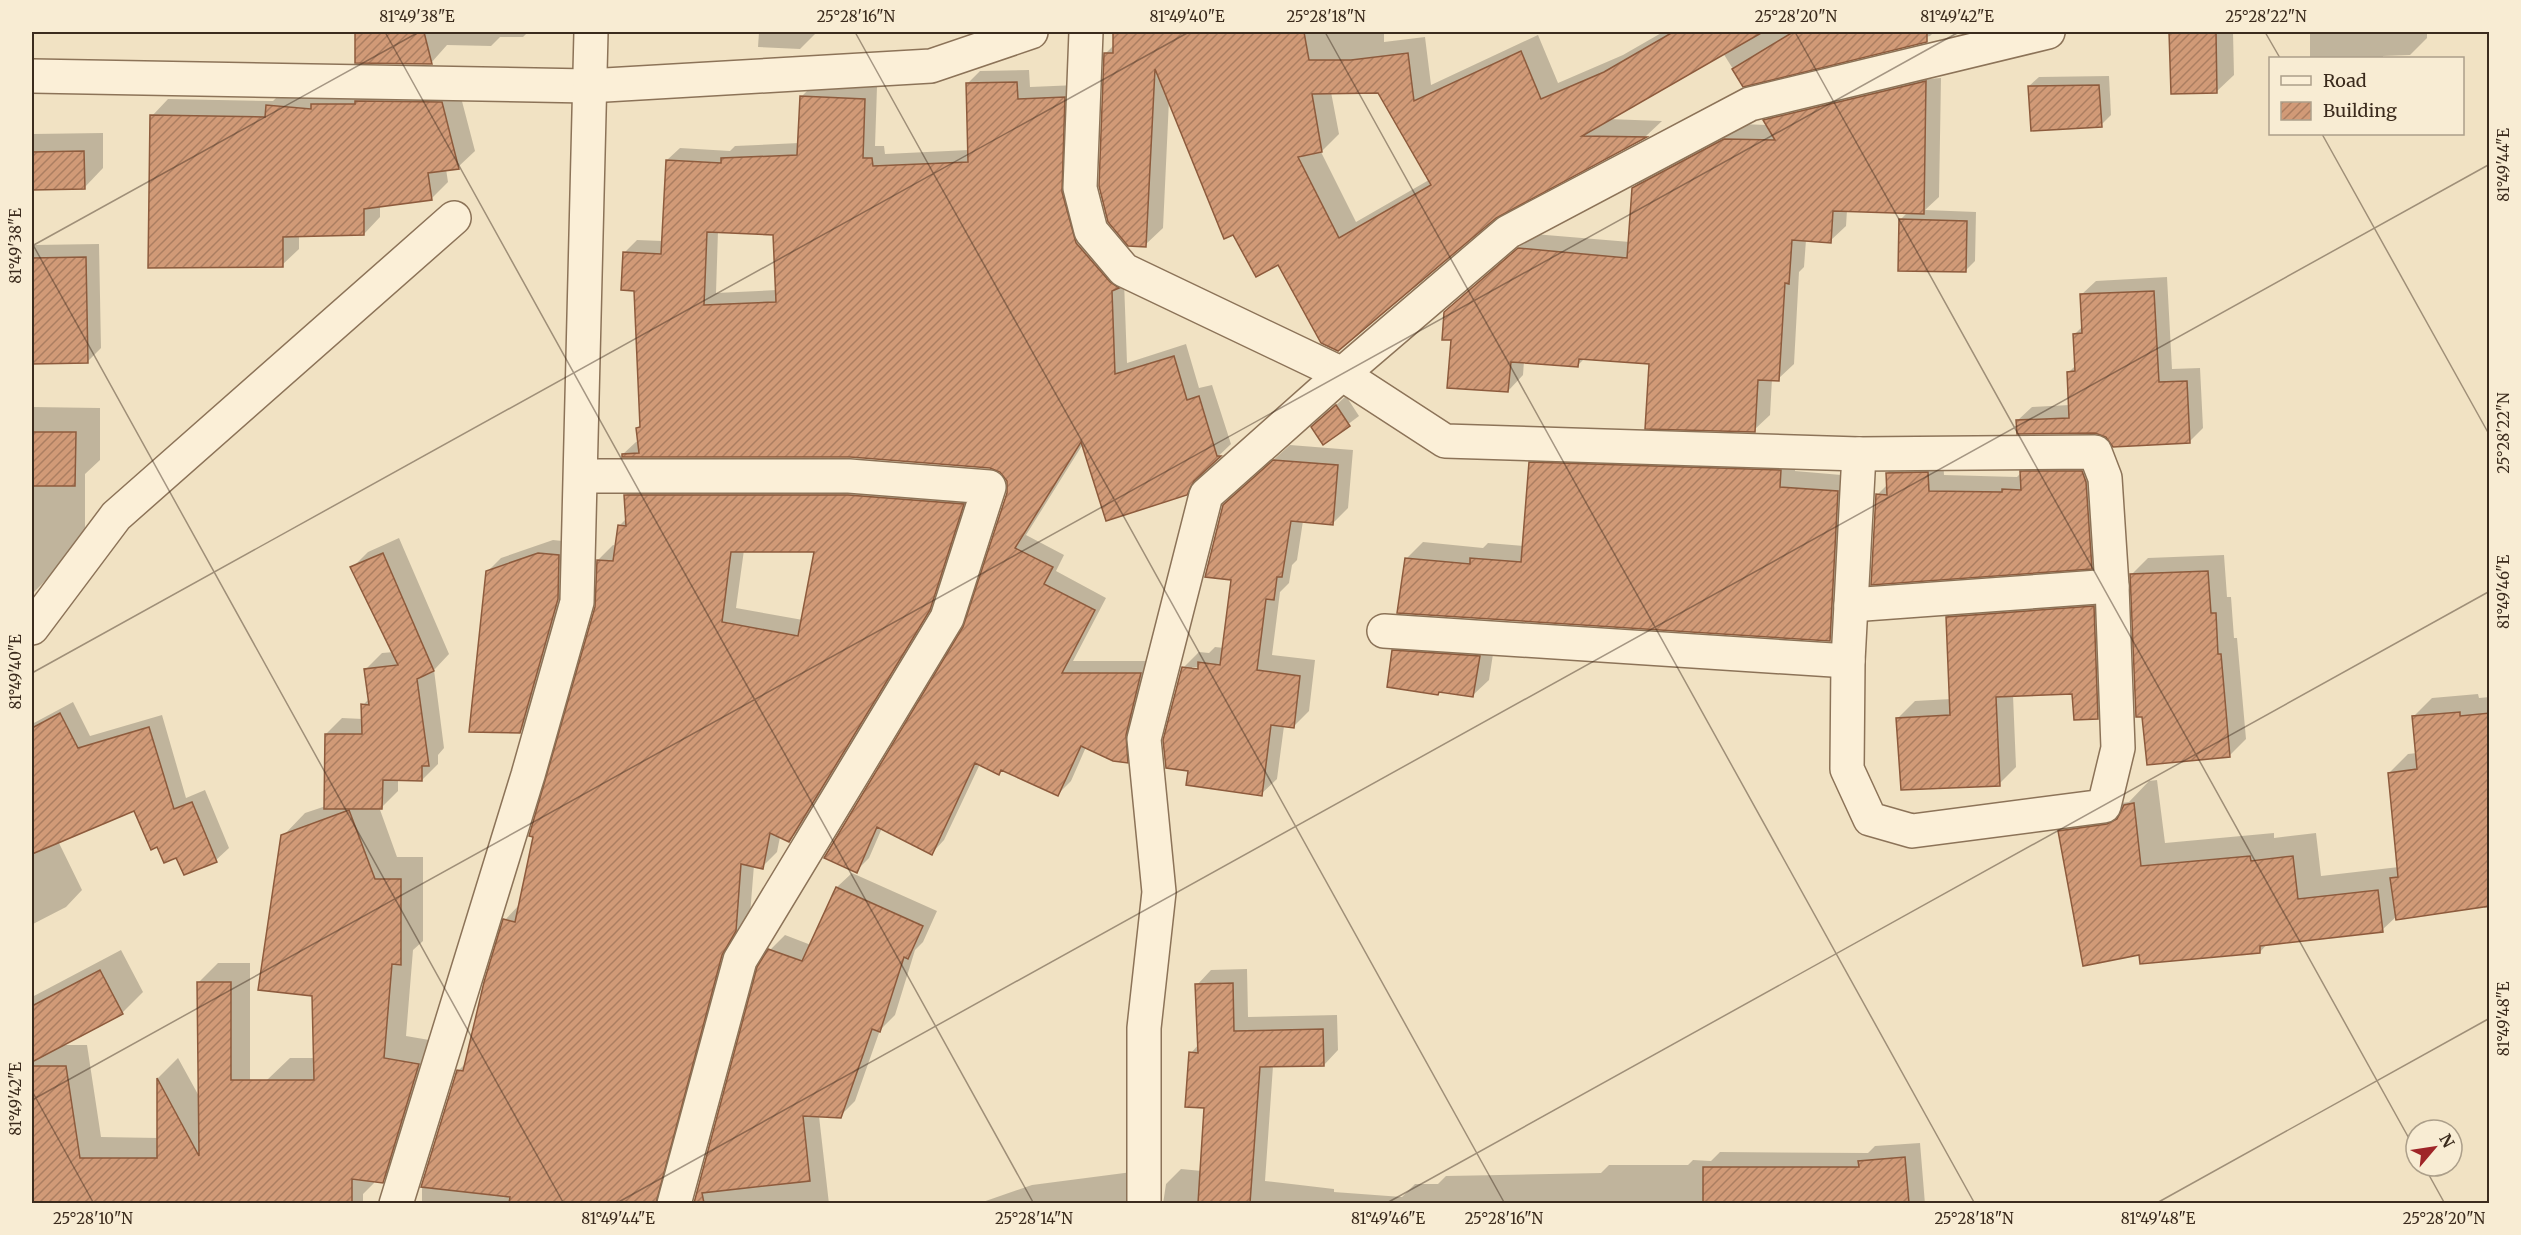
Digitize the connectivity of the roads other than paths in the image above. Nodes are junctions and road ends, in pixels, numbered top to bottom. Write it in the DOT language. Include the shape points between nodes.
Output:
graph roads {
  1 [pos="591,32"];
  2 [pos="1031,32"];
  3 [pos="1086,32"];
  4 [pos="2048,32"];
  5 [pos="32,76"];
  6 [pos="588,86"];
  7 [pos="454,218"];
  8 [pos="1342,374"];
  9 [pos="1858,454"];
  10 [pos="581,476"];
  11 [pos="2112,586"];
  12 [pos="1851,605"];
  13 [pos="32,628"];
  14 [pos="1384,631"];
  15 [pos="1848,661"];
  16 [pos="396,1203"];
  17 [pos="674,1203"];
  18 [pos="1144,1203"];
  1 -- 6 [label="street"];
  2 -- 6 [label="street" via="931,66"];
  3 -- 8 [label="street" via="1080,188 1090,231 1124,270"];
  4 -- 8 [label="street" via="1750,104 1508,232"];
  5 -- 6 [label="street"];
  6 -- 10 [label="street"];
  7 -- 13 [label="street" via="116,516"];
  8 -- 9 [label="street" via="1446,441"];
  8 -- 18 [label="street" via="1206,495 1144,739 1159,892 1144,1028"];
  9 -- 11 [label="street" via="2095,452 2105,478"];
  9 -- 12 [label="street"];
  10 -- 16 [label="street" via="577,602"];
  10 -- 17 [label="street" via="849,476 989,487 947,618 740,960"];
  11 -- 12 [label="street"];
  11 -- 15 [label="street" via="2118,748 2104,806 1912,831 1870,819 1847,769"];
  12 -- 15 [label="street"];
  14 -- 15 [label="street"];
}
